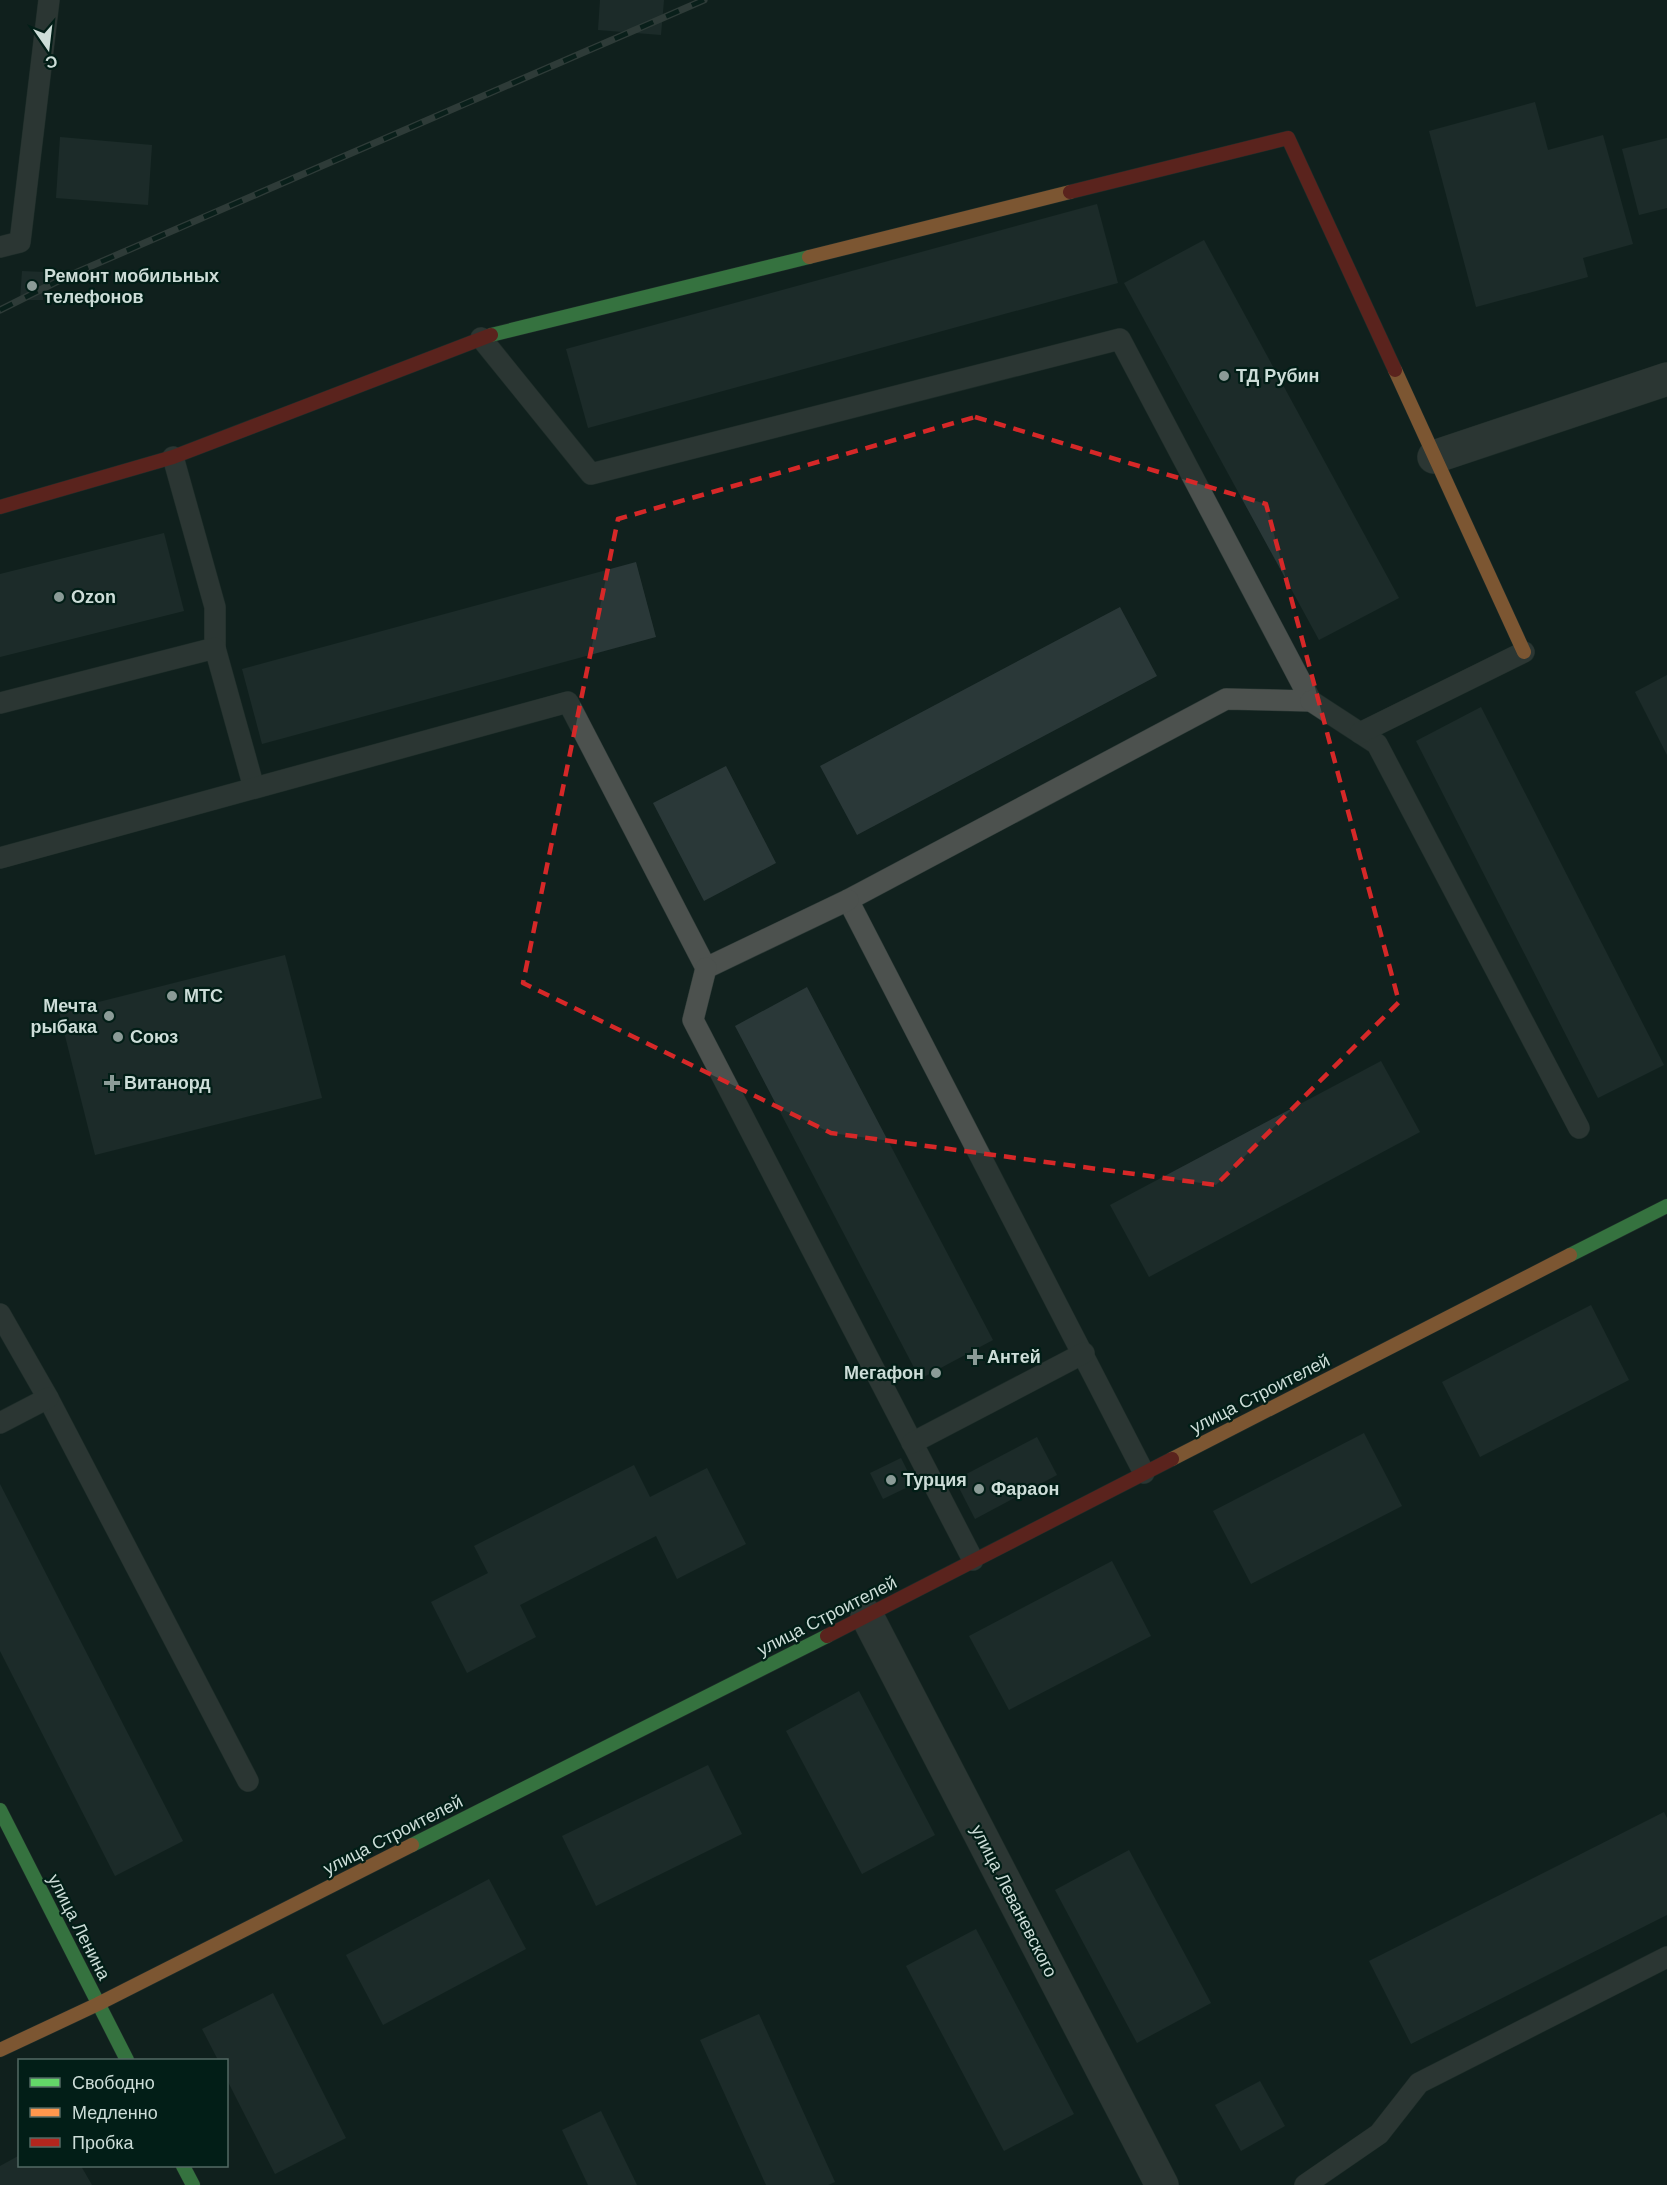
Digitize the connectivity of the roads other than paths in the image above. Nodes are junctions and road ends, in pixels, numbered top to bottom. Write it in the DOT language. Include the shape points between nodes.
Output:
graph roads {
  1 [pos="49,0"];
  2 [pos="0,248"];
  3 [pos="481,338"];
  4 [pos="1667,379"];
  5 [pos="173,457"];
  6 [pos="1434,457"];
  7 [pos="0,507"];
  8 [pos="215,648"];
  9 [pos="1524,652"];
  10 [pos="1311,701"];
  11 [pos="0,703"];
  12 [pos="1360,733"];
  13 [pos="254,788"];
  14 [pos="0,858"];
  15 [pos="848,900"];
  16 [pos="706,968"];
  17 [pos="1579,1128"];
  18 [pos="1667,1206"];
  19 [pos="0,1314"];
  20 [pos="1084,1353"];
  21 [pos="48,1398"];
  22 [pos="0,1423"];
  23 [pos="912,1443"];
  24 [pos="1144,1473"];
  25 [pos="973,1560"];
  26 [pos="867,1616"];
  27 [pos="248,1781"];
  28 [pos="0,1810"];
  29 [pos="1667,1957"];
  30 [pos="98,2004"];
  31 [pos="0,2050"];
  32 [pos="126,2059"];
  33 [pos="184,2167"];
  34 [pos="193,2185"];
  35 [pos="1162,2185"];
  36 [pos="1305,2185"];
  1 -- 2 [label="lane" via="20,242"];
  3 -- 5 [label="street"];
  3 -- 6 [label="street" via="1288,138"];
  3 -- 10 [label="lane" via="591,474 1120,339"];
  4 -- 6 [label="street"];
  5 -- 7 [label="street"];
  5 -- 8 [label="lane" via="215,608"];
  6 -- 9 [label="street"];
  8 -- 11 [label="lane"];
  8 -- 13 [label="lane"];
  9 -- 12 [label="lane"];
  10 -- 12 [label="lane"];
  10 -- 15 [label="lane" via="1226,699"];
  12 -- 17 [label="lane" via="1377,744"];
  13 -- 14 [label="lane"];
  13 -- 16 [label="lane" via="568,702"];
  15 -- 16 [label="lane"];
  15 -- 20 [label="lane"];
  16 -- 23 [label="lane" via="693,1020"];
  18 -- 24 [label="street, улица Строителей"];
  19 -- 21 [label="lane"];
  20 -- 23 [label="lane"];
  20 -- 24 [label="lane"];
  21 -- 22 [label="lane"];
  21 -- 27 [label="lane"];
  23 -- 25 [label="lane"];
  24 -- 25 [label="street, улица Строителей"];
  25 -- 26 [label="street, улица Строителей"];
  26 -- 30 [label="street, улица Строителей"];
  26 -- 35 [label="street, улица Леваневского"];
  28 -- 30 [label="street, улица Ленина"];
  29 -- 36 [label="lane" via="1419,2083 1379,2134"];
  30 -- 31 [label="street, улица Строителей"];
  30 -- 32 [label="street, улица Ленина"];
  33 -- 34 [label="street"];
}
